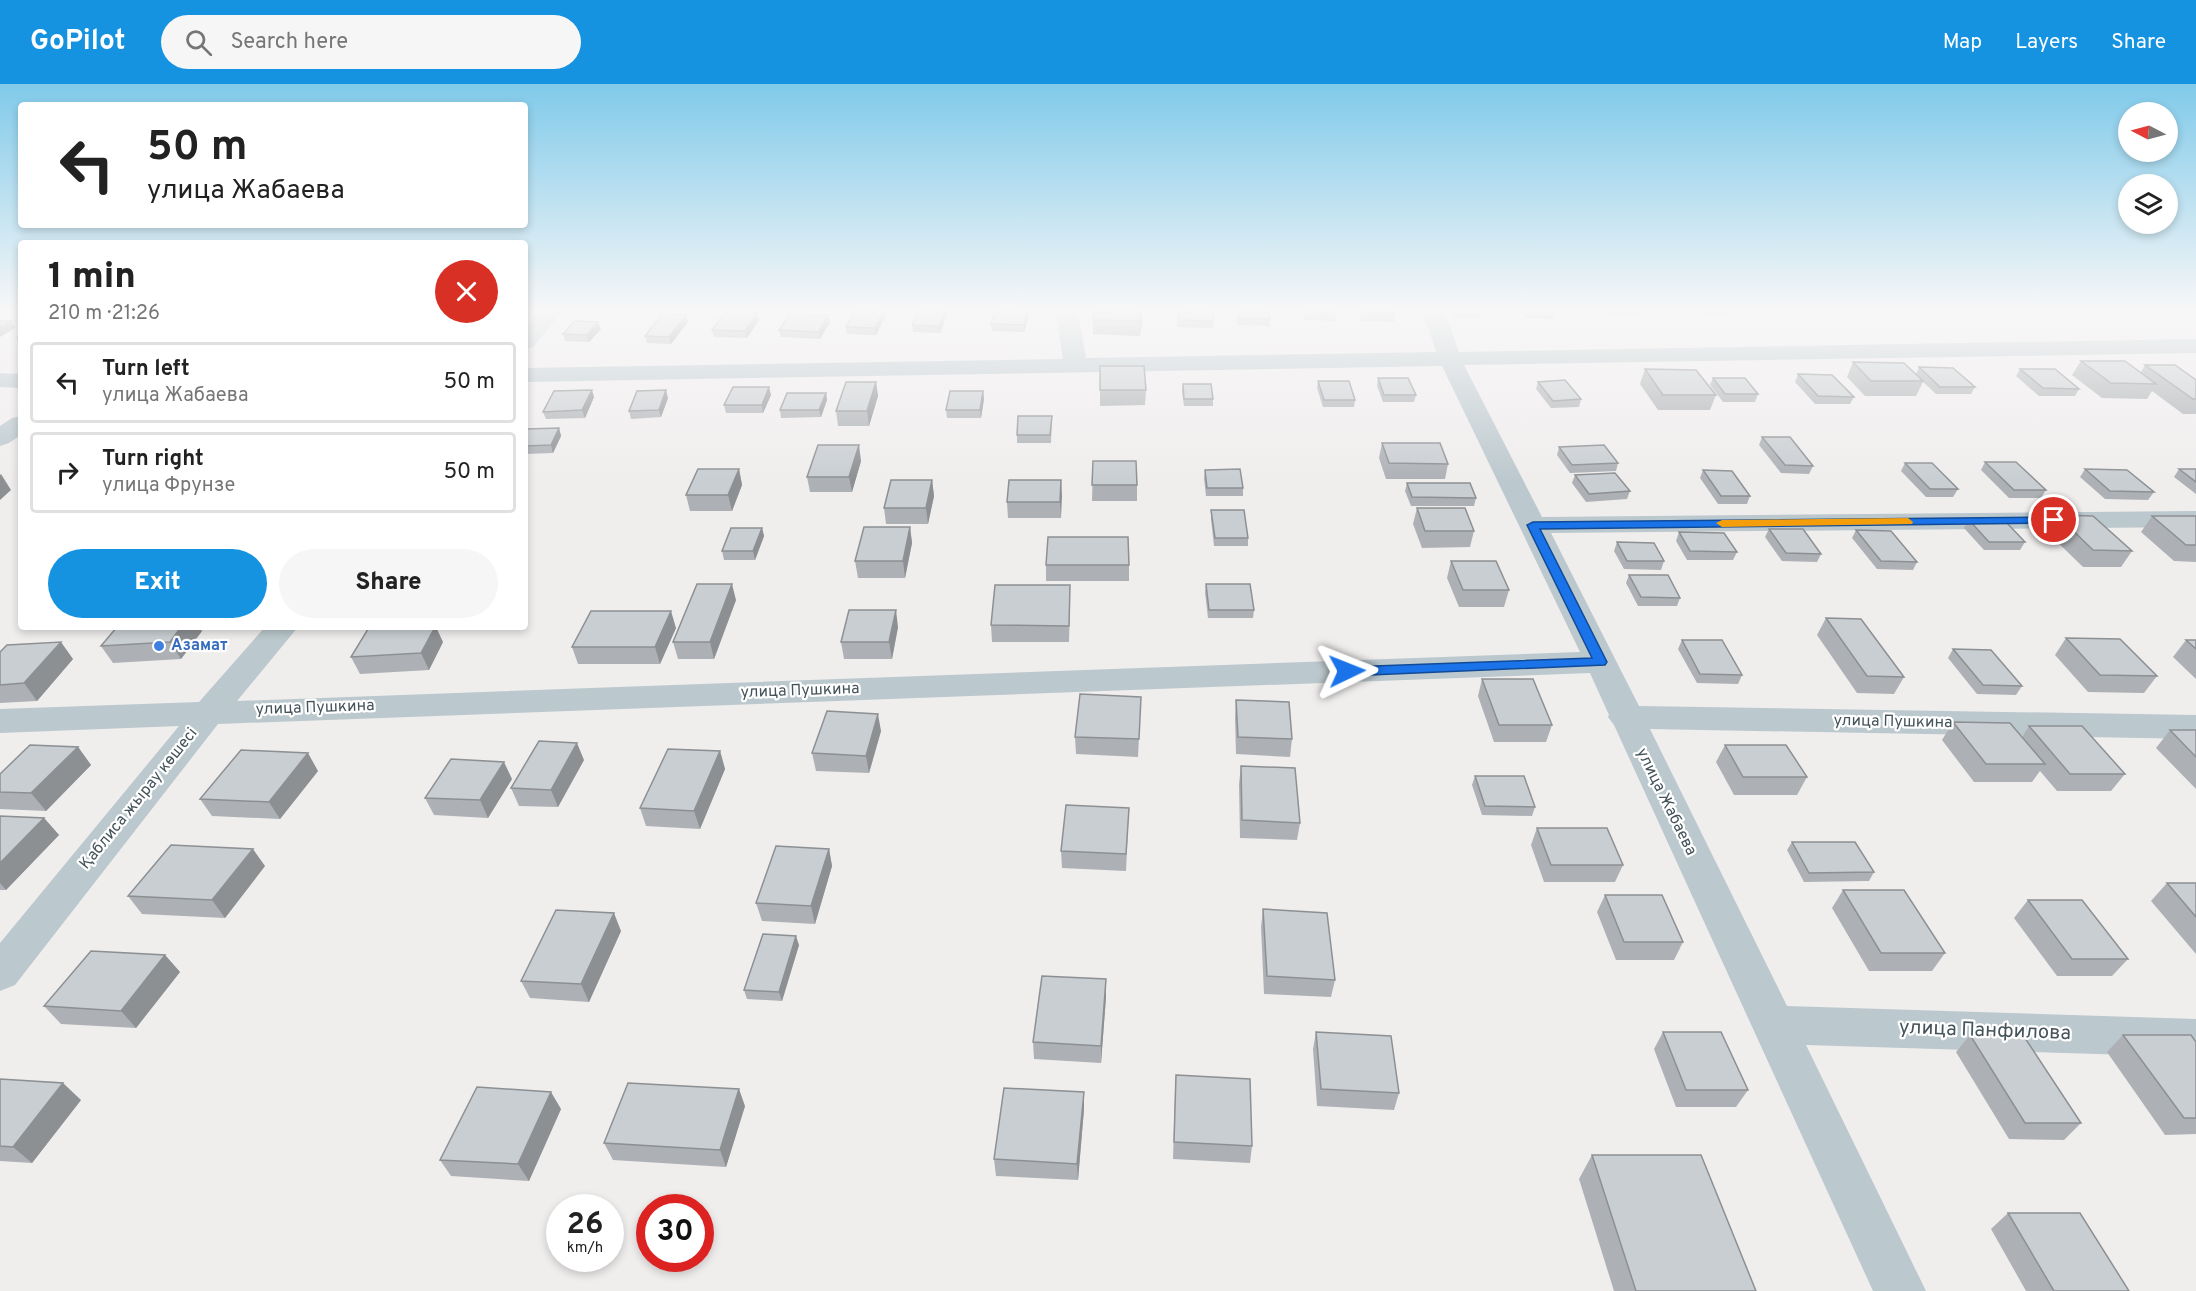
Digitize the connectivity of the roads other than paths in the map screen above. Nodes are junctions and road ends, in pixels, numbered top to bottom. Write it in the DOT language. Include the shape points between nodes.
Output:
graph roads {
  1 [pos="934,368"];
  2 [pos="1454,368"];
  3 [pos="528,375"];
  4 [pos="0,380"];
  5 [pos="18,381"];
  6 [pos="18,425"];
  7 [pos="0,438"];
  8 [pos="2196,519"];
  9 [pos="1533,525"];
  10 [pos="279,630"];
  11 [pos="1600,662"];
  12 [pos="209,712"];
  13 [pos="1626,717"];
  14 [pos="0,721"];
  15 [pos="2196,727"];
  16 [pos="0,973"];
  17 [pos="1774,1025"];
  18 [pos="2196,1038"];
  19 [pos="1900,1291"];
  1 -- 3 [label="street"];
  2 -- 9 [label="street, улица Жабаева"];
  4 -- 5 [label="street"];
  6 -- 7 [label="street"];
  8 -- 9 [label="street"];
  9 -- 11 [label="street, улица Жабаева"];
  10 -- 12 [label="street, Қаблиса жырау көшесі"];
  11 -- 12 [label="street, улица Пушкина"];
  11 -- 13 [label="street, улица Жабаева"];
  12 -- 14 [label="street, улица Пушкина"];
  12 -- 16 [label="street, Қаблиса жырау көшесі"];
  13 -- 15 [label="street, улица Пушкина"];
  13 -- 17 [label="street, улица Жабаева"];
  17 -- 18 [label="street, улица Панфилова"];
  17 -- 19 [label="street, улица Жабаева"];
}
